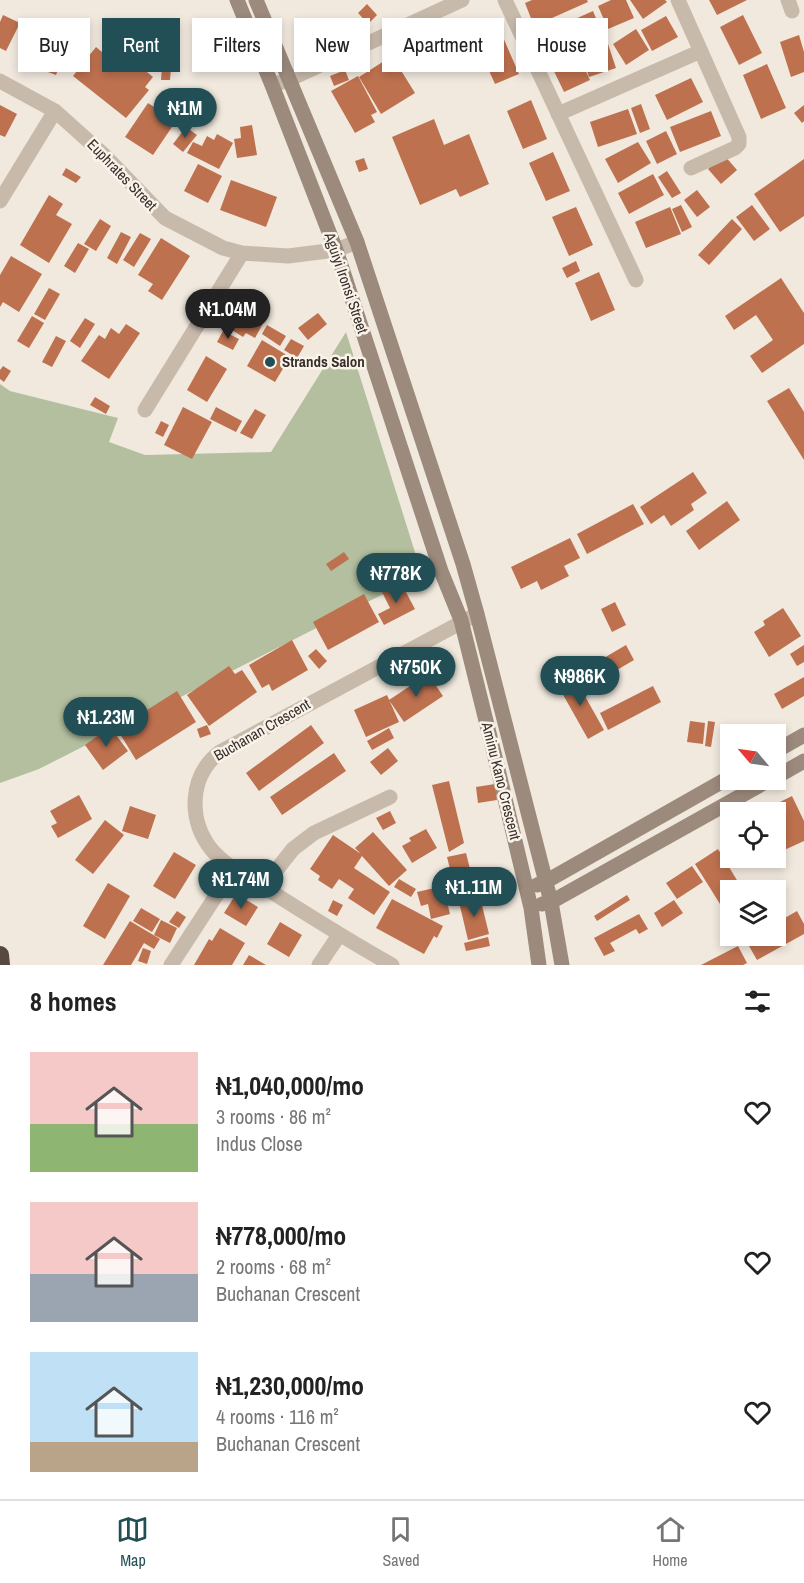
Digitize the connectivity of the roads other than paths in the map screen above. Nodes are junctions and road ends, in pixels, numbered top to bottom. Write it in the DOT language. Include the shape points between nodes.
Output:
graph roads {
  1 [pos="237,0"];
  2 [pos="256,0"];
  3 [pos="462,0"];
  4 [pos="505,0"];
  5 [pos="678,0"];
  6 [pos="701,51"];
  7 [pos="288,80"];
  8 [pos="0,81"];
  9 [pos="272,85"];
  10 [pos="55,111"];
  11 [pos="558,114"];
  12 [pos="691,168"];
  13 [pos="0,201"];
  14 [pos="357,242"];
  15 [pos="336,250"];
  16 [pos="242,253"];
  17 [pos="636,280"];
  18 [pos="145,410"];
  19 [pos="463,564"];
  20 [pos="441,571"];
  21 [pos="477,614"];
  22 [pos="461,620"];
  23 [pos="804,735"];
  24 [pos="786,745"];
  25 [pos="804,761"];
  26 [pos="786,771"];
  27 [pos="720,783"];
  28 [pos="751,790"];
  29 [pos="390,797"];
  30 [pos="234,868"];
  31 [pos="545,882"];
  32 [pos="263,887"];
  33 [pos="526,888"];
  34 [pos="551,902"];
  35 [pos="531,908"];
  36 [pos="339,935"];
  37 [pos="0,955"];
  38 [pos="1,965"];
  39 [pos="171,965"];
  40 [pos="319,965"];
  41 [pos="392,965"];
  42 [pos="539,965"];
  43 [pos="562,965"];
  1 -- 9 [label="main road, Aguiyi Ironsi Street"];
  2 -- 7 [label="main road, Aguiyi Ironsi Street"];
  3 -- 7 [label="street"];
  4 -- 11 [label="street"];
  5 -- 6 [label="street"];
  6 -- 11 [label="street"];
  6 -- 12 [label="street" via="739,144"];
  7 -- 9 [label="street"];
  7 -- 14 [label="main road, Aguiyi Ironsi Street"];
  8 -- 10 [label="street, Euphrates Street"];
  9 -- 15 [label="main road, Aguiyi Ironsi Street"];
  10 -- 13 [label="street"];
  10 -- 16 [label="street, Euphrates Street" via="104,154 165,218 223,249"];
  11 -- 17 [label="street"];
  14 -- 15 [label="street, Euphrates Street"];
  14 -- 19 [label="main road, Aguiyi Ironsi Street"];
  15 -- 16 [label="street, Euphrates Street" via="288,256"];
  15 -- 20 [label="main road, Aguiyi Ironsi Street"];
  16 -- 18 [label="street"];
  19 -- 21 [label="main road, Aminu Kano Crescent"];
  20 -- 22 [label="main road, Aminu Kano Crescent"];
  21 -- 22 [label="street, Buchanan Crescent"];
  21 -- 31 [label="main road, Aminu Kano Crescent"];
  22 -- 30 [label="street, Buchanan Crescent" via="208,760 198,783 196,818 213,851"];
  22 -- 33 [label="main road, Aminu Kano Crescent"];
  23 -- 24 [label="main road"];
  25 -- 26 [label="main road"];
  27 -- 31 [label="main road"];
  28 -- 34 [label="main road"];
  29 -- 32 [label="street" via="314,833 293,849"];
  30 -- 32 [label="street, Buchanan Crescent"];
  30 -- 39 [label="street"];
  31 -- 33 [label="main road"];
  31 -- 34 [label="main road, Aminu Kano Crescent"];
  32 -- 36 [label="street, Buchanan Crescent"];
  33 -- 35 [label="main road, Aminu Kano Crescent"];
  34 -- 35 [label="main road"];
  34 -- 43 [label="main road, Aminu Kano Crescent"];
  35 -- 42 [label="main road, Aminu Kano Crescent"];
  36 -- 40 [label="street"];
  36 -- 41 [label="street, Buchanan Crescent"];
  37 -- 38 [label="highway"];
}
